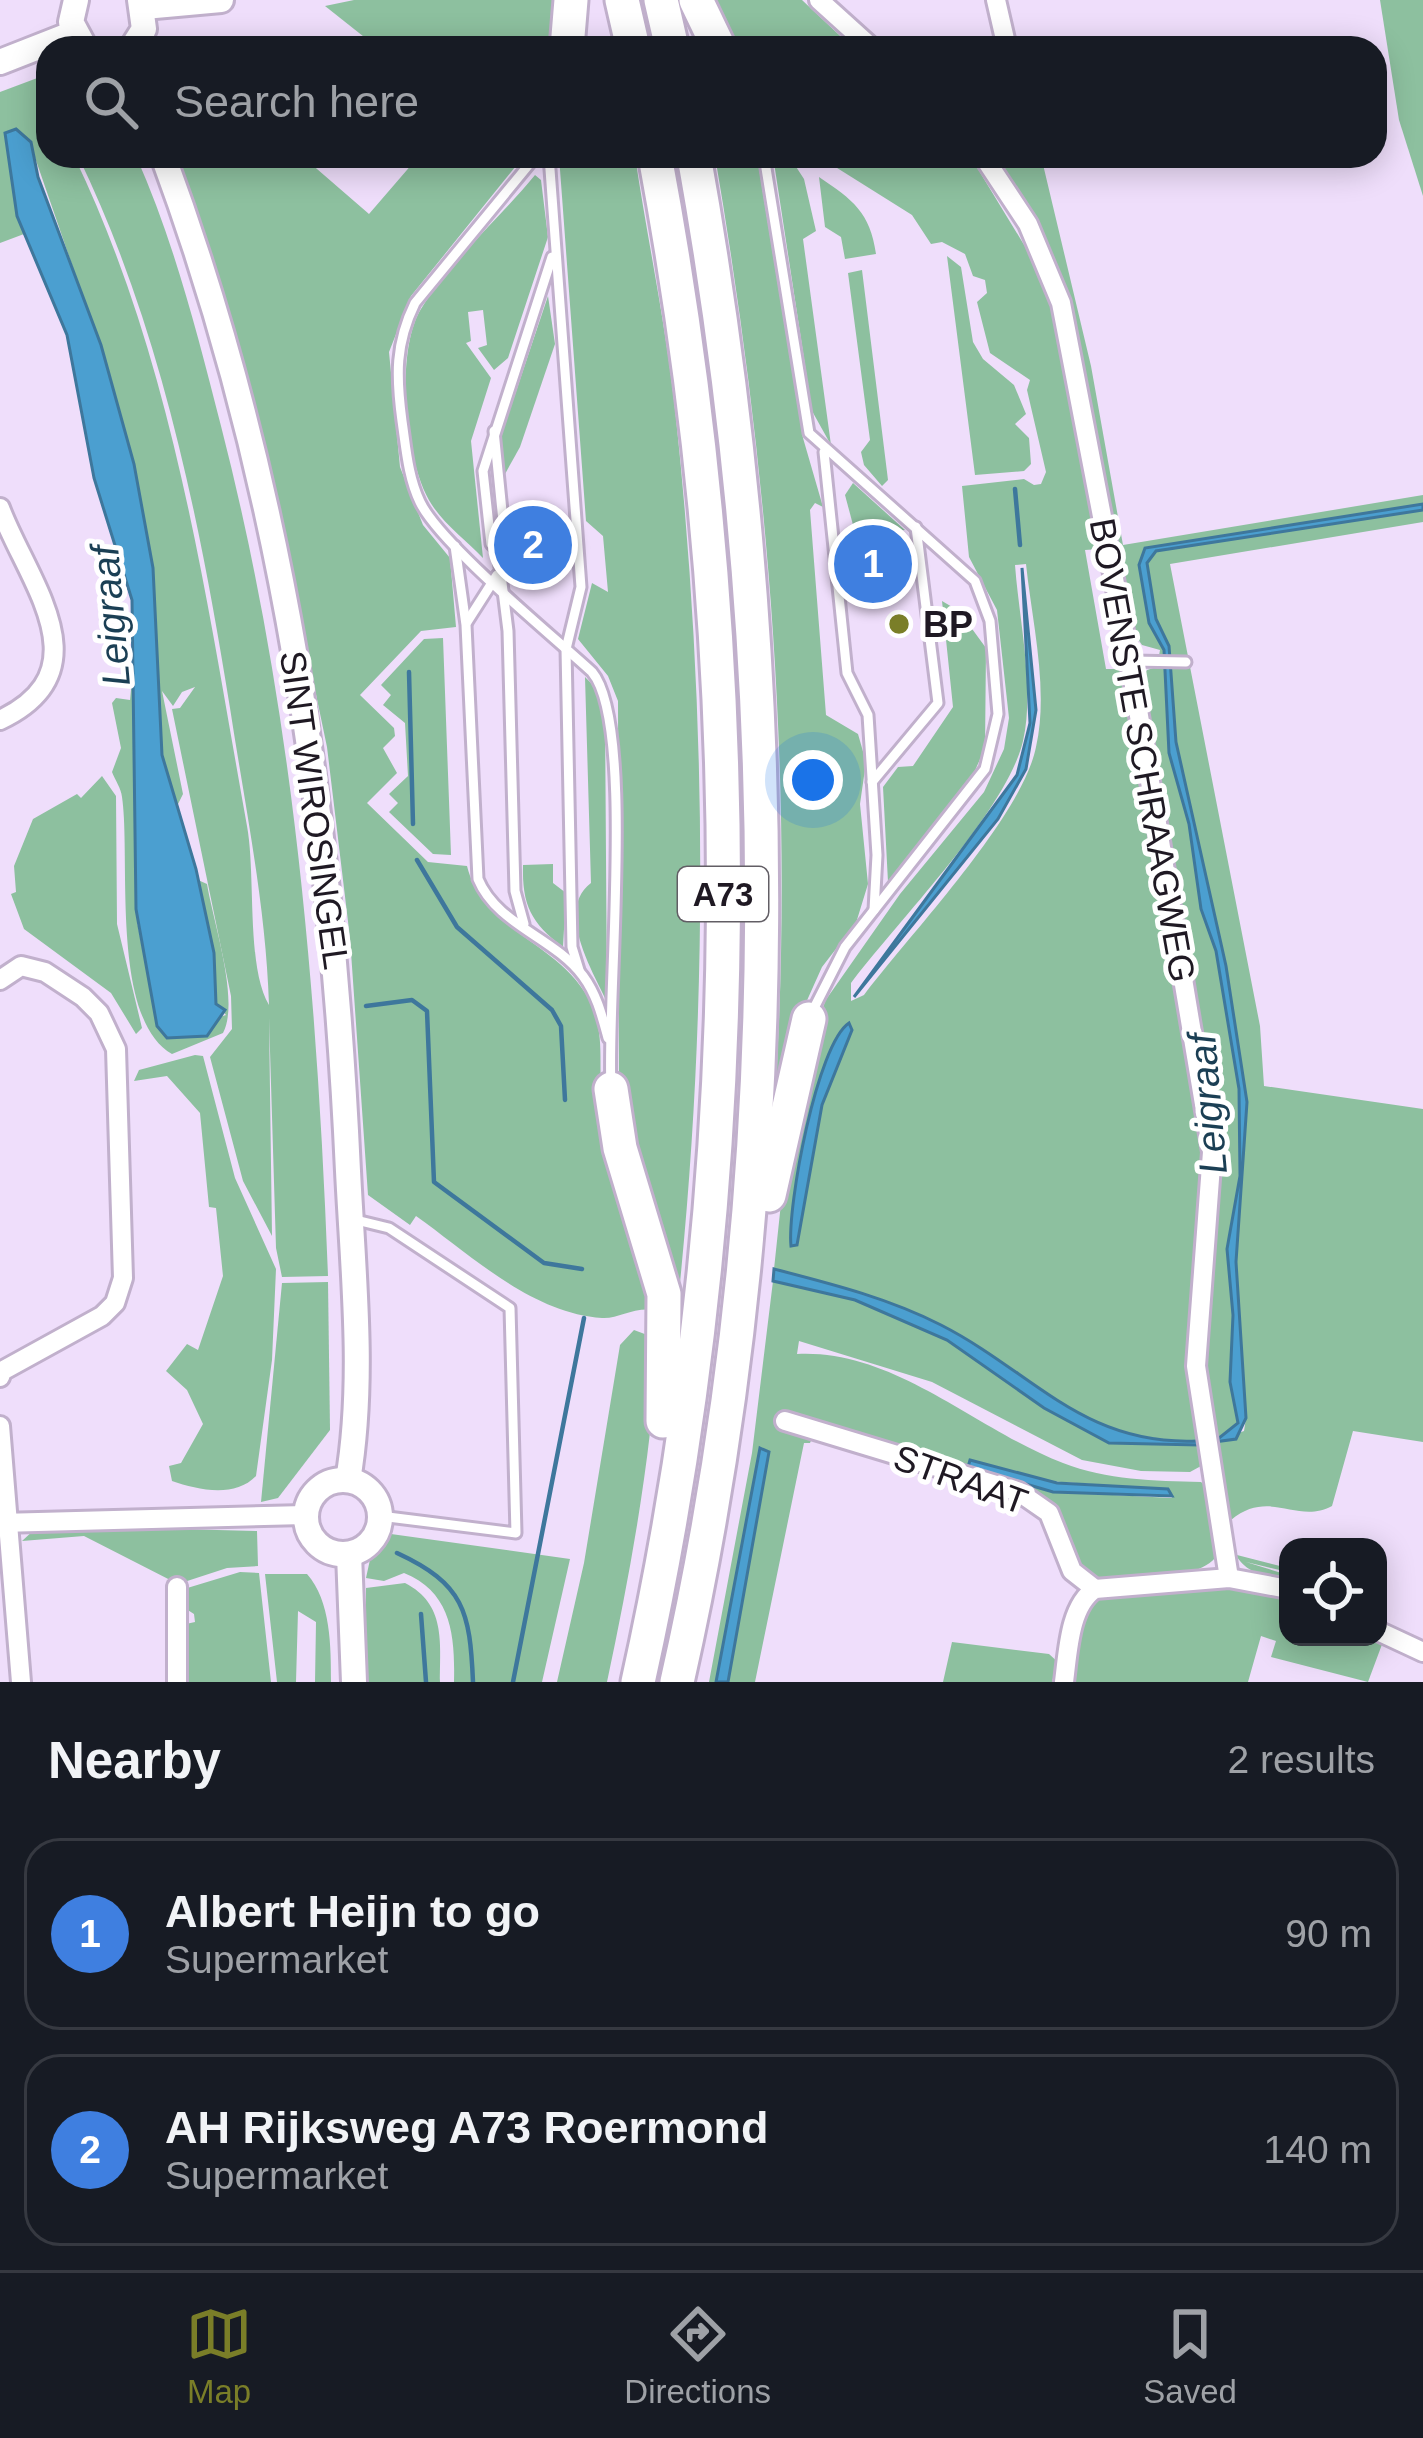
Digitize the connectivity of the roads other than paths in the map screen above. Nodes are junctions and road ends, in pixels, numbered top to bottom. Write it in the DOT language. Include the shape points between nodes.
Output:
graph roads {
  1 [pos="76,0"];
  2 [pos="221,0"];
  3 [pos="571,0"];
  4 [pos="622,0"];
  5 [pos="662,0"];
  6 [pos="696,0"];
  7 [pos="819,0"];
  8 [pos="996,0"];
  9 [pos="142,3"];
  10 [pos="79,36"];
  11 [pos="140,36"];
  12 [pos="568,36"];
  13 [pos="630,36"];
  14 [pos="670,36"];
  15 [pos="713,36"];
  16 [pos="859,36"];
  17 [pos="1004,36"];
  18 [pos="36,52"];
  19 [pos="0,62"];
  20 [pos="168,168"];
  21 [pos="526,168"];
  22 [pos="550,168"];
  23 [pos="657,168"];
  24 [pos="696,168"];
  25 [pos="766,168"];
  26 [pos="991,168"];
  27 [pos="556,241"];
  28 [pos="824,452"];
  29 [pos="0,508"];
  30 [pos="916,527"];
  31 [pos="453,542"];
  32 [pos="496,576"];
  33 [pos="503,589"];
  34 [pos="466,625"];
  35 [pos="566,649"];
  36 [pos="1130,662"];
  37 [pos="1180,662"];
  38 [pos="0,720"];
  39 [pos="872,782"];
  40 [pos="874,910"];
  41 [pos="528,930"];
  42 [pos="578,970"];
  43 [pos="0,980"];
  44 [pos="809,1019"];
  45 [pos="611,1072"];
  46 [pos="351,1219"];
  47 [pos="734,1348"];
  48 [pos="0,1372"];
  49 [pos="785,1420"];
  50 [pos="0,1426"];
  51 [pos="348,1480"];
  52 [pos="305,1515"];
  53 [pos="380,1516"];
  54 [pos="4,1522"];
  55 [pos="349,1554"];
  56 [pos="1229,1578"];
  57 [pos="177,1586"];
  58 [pos="1279,1587"];
  59 [pos="1089,1593"];
  60 [pos="649,1632"];
  61 [pos="1387,1635"];
  62 [pos="1423,1652"];
  63 [pos="21,1682"];
  64 [pos="177,1682"];
  65 [pos="355,1682"];
  66 [pos="638,1682"];
  67 [pos="677,1682"];
  68 [pos="1064,1682"];
  1 -- 10 [label="main road"];
  2 -- 9 [label="main road"];
  3 -- 12 [label="highway"];
  4 -- 13 [label="highway"];
  5 -- 14 [label="highway"];
  6 -- 15 [label="highway"];
  7 -- 16 [label="street"];
  8 -- 17 [label="street"];
  9 -- 11 [label="main road"];
  18 -- 19 [label="main road"];
  20 -- 46 [label="main road, SINT WIROSINGEL" via="251,445 304,693 332,906"];
  21 -- 31 [label="lane, A73" via="415,304 397,353 409,469 422,506"];
  22 -- 27 [label="lane, A73"];
  23 -- 60 [label="highway, A73" via="704,485 723,920 712,1171 687,1411"];
  24 -- 47 [label="highway, A73" via="741,478 758,718 759,1038"];
  25 -- 28 [label="lane, A73" via="805,422"];
  26 -- 36 [label="street, BOVENSTE SCHRAAGWEG" via="1028,224 1060,303"];
  27 -- 32 [label="lane, A73" via="494,430 505,541"];
  27 -- 35 [label="lane, A73" via="581,586"];
  28 -- 30 [label="lane, A73"];
  28 -- 39 [label="lane, A73" via="848,674 868,715"];
  29 -- 38 [label="street" via="43,596 53,669 38,697"];
  30 -- 39 [label="lane" via="938,703"];
  30 -- 40 [label="lane, A73" via="982,592 998,713 985,769"];
  31 -- 32 [label="lane, A73"];
  31 -- 34 [label="lane, A73"];
  32 -- 33 [label="lane, A73"];
  32 -- 34 [label="lane"];
  33 -- 35 [label="lane, A73"];
  33 -- 41 [label="lane" via="516,899"];
  34 -- 41 [label="lane, A73" via="475,868 490,900"];
  35 -- 42 [label="lane, A73"];
  35 -- 45 [label="lane, A73" via="603,686 610,708"];
  36 -- 37 [label="lane"];
  36 -- 56 [label="street, BOVENSTE SCHRAAGWEG" via="1212,1152 1196,1310 1204,1430"];
  39 -- 40 [label="lane, A73"];
  40 -- 44 [label="lane, A73"];
  41 -- 42 [label="lane, A73"];
  42 -- 45 [label="lane, A73" via="600,1008"];
  43 -- 48 [label="street" via="21,967 45,972 83,997 109,1028 120,1069 123,1278 102,1316"];
  44 -- 47 [label="highway, A73" via="782,1118 755,1293"];
  45 -- 60 [label="highway, A73" via="620,1148 657,1262 666,1319 667,1383 643,1584"];
  46 -- 51 [label="main road, SINT WIROSINGEL" via="355,1420"];
  46 -- 53 [label="lane" via="388,1228 510,1308 516,1533"];
  47 -- 67 [label="highway, A73"];
  49 -- 59 [label="street, STRAAT" via="1018,1492 1049,1513"];
  50 -- 54 [label="street"];
  51 -- 52 [label="main road" via="314,1492"];
  51 -- 53 [label="main road" via="374,1496"];
  52 -- 54 [label="street"];
  52 -- 55 [label="main road" via="318,1545"];
  53 -- 55 [label="main road" via="368,1545"];
  54 -- 63 [label="street"];
  55 -- 65 [label="main road"];
  56 -- 58 [label="street"];
  56 -- 59 [label="street"];
  57 -- 64 [label="street"];
  59 -- 68 [label="street"];
  60 -- 66 [label="highway, A73"];
  61 -- 62 [label="street"];
}
